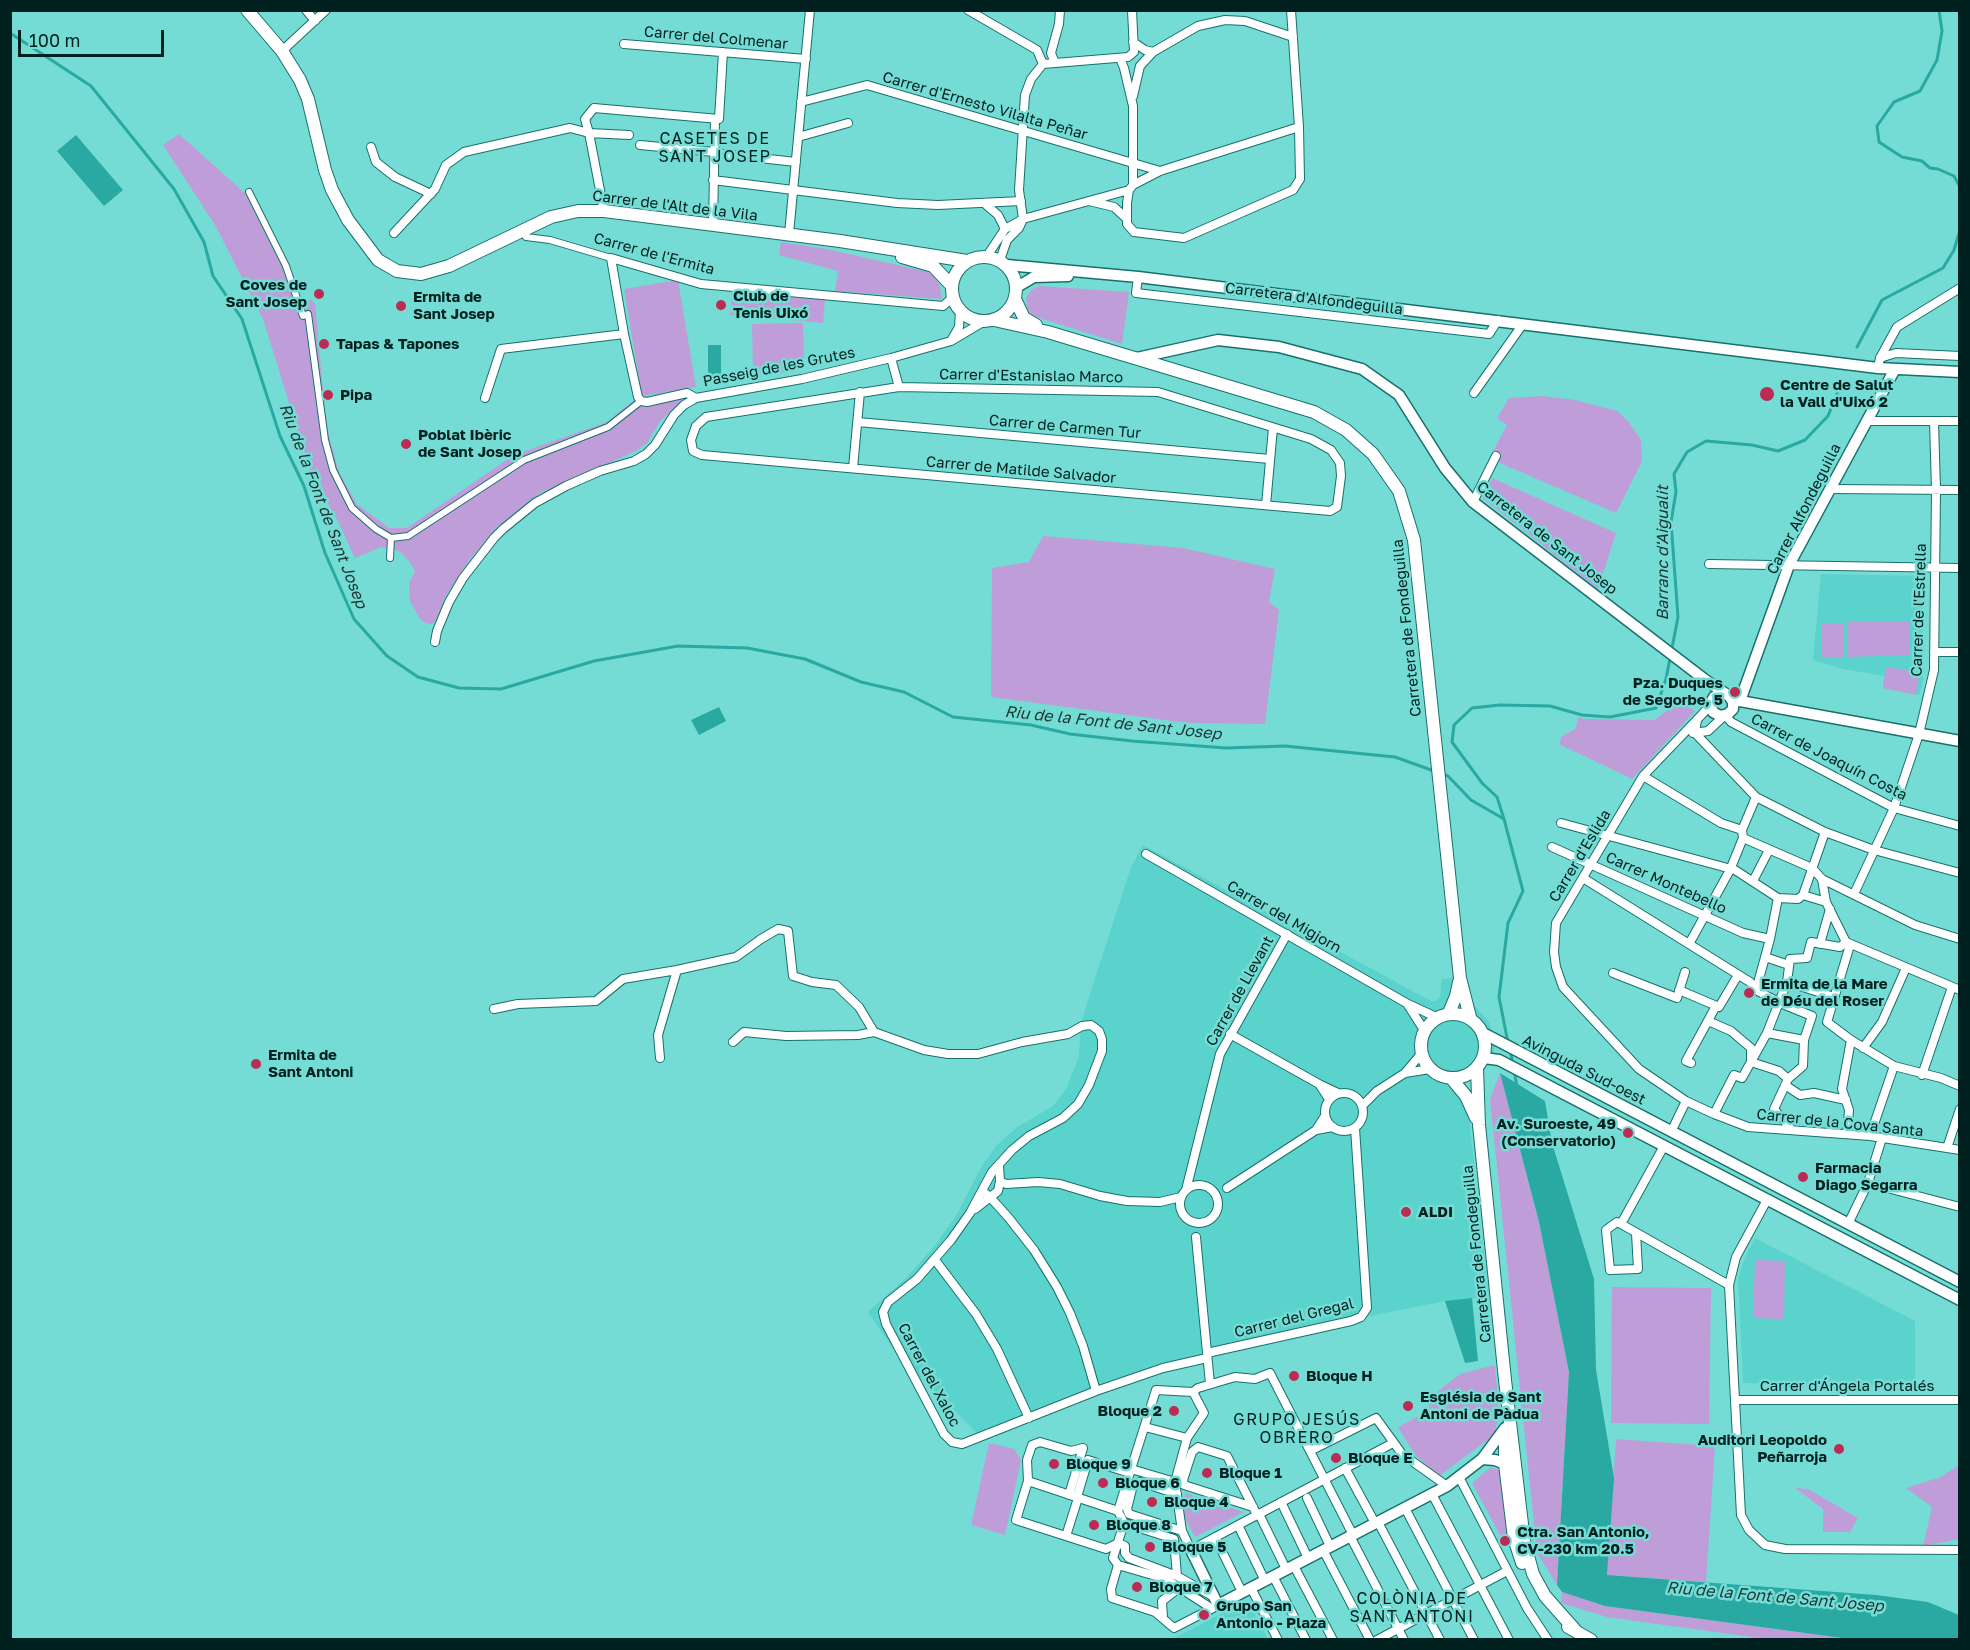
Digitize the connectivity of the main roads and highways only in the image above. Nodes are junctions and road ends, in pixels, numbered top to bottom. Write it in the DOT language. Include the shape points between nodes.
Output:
graph roads {
  1 [pos="247,10"];
  2 [pos="840,241"];
  3 [pos="967,261"];
  4 [pos="952,291"];
  5 [pos="1016,293"];
  6 [pos="989,321"];
  7 [pos="1048,332"];
  8 [pos="1460,978"];
  9 [pos="1449,1013"];
  10 [pos="1470,1017"];
  11 [pos="1480,1063"];
  12 [pos="1451,1078"];
  13 [pos="1479,1125"];
  14 [pos="1505,1380"];
  15 [pos="1576,1630"];
  16 [pos="1591,1640"];
  1 -- 2 [label="main road, Carrer de l'Alt de la Vila" via="282,51 300,80 325,170 348,220 378,260 397,271 421,274 449,266 551,217 578,211"];
  2 -- 3 [label="main road, Carrer de l'Alt de la Vila"];
  2 -- 4 [label="main road, Carrer de l'Alt de la Vila" via="933,266"];
  3 -- 4 [label="main road" via="957,270"];
  3 -- 5 [label="main road" via="987,256 1003,263 1014,275"];
  4 -- 6 [label="main road" via="960,312"];
  5 -- 6 [label="main road" via="1008,311"];
  5 -- 7 [label="main road, Carretera de Fondeguilla" via="1024,318"];
  6 -- 7 [label="main road, Carretera de Fondeguilla"];
  7 -- 8 [label="main road, Carretera de Fondeguilla" via="1314,412 1346,430 1373,454 1399,491 1414,540"];
  8 -- 9 [label="main road, Carretera de Fondeguilla"];
  8 -- 10 [label="main road, Carretera de Fondeguilla"];
  9 -- 10 [label="main road"];
  9 -- 12 [label="main road" via="1436,1017 1424,1030 1420,1042 1421,1054 1430,1069"];
  10 -- 11 [label="main road" via="1488,1036"];
  11 -- 12 [label="main road" via="1465,1076"];
  11 -- 13 [label="main road, Carretera de Fondeguilla"];
  12 -- 13 [label="main road, Carretera de Fondeguilla" via="1466,1096"];
  13 -- 14 [label="main road, Carretera de Fondeguilla"];
  14 -- 15 [label="main road, Carretera de Fondeguilla" via="1524,1540 1533,1574 1545,1596"];
  14 -- 15 [label="main road, Carretera de Fondeguilla" via="1505,1428 1495,1458 1514,1538 1540,1601 1561,1623"];
  15 -- 16 [label="main road, Carretera de Fondeguilla"];
}
